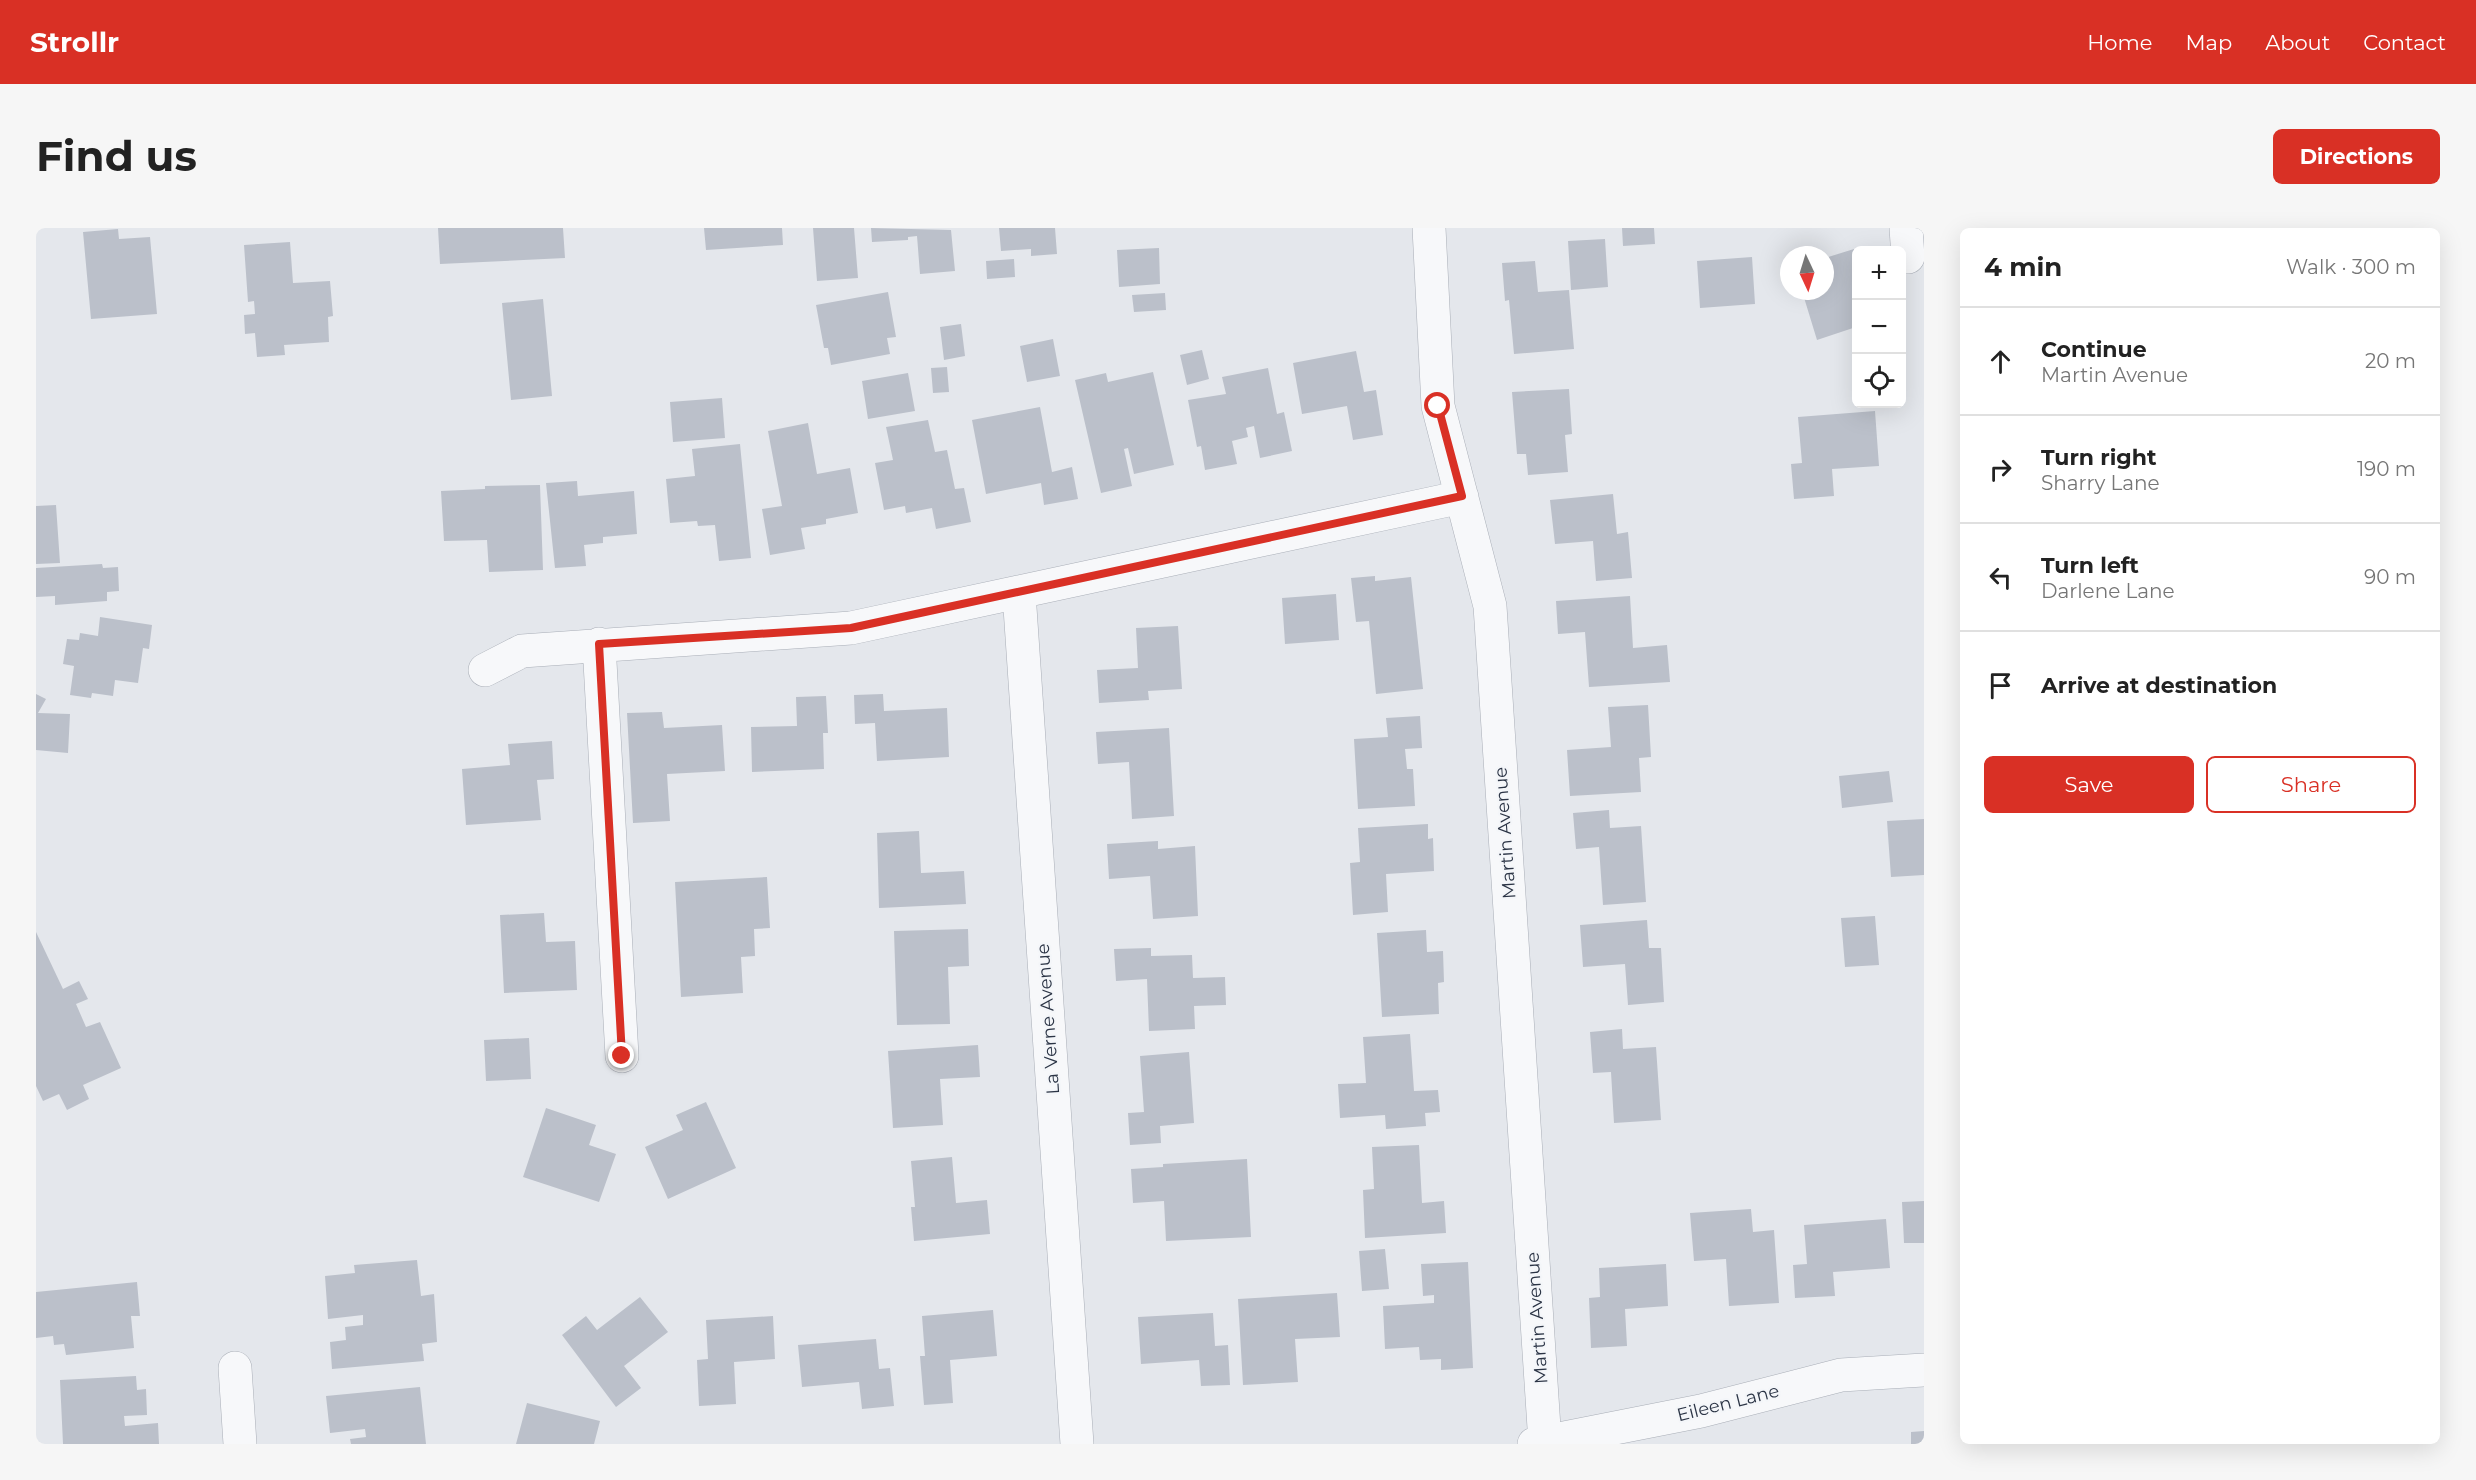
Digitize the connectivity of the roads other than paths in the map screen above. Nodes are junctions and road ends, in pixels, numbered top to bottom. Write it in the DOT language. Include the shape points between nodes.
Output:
graph roads {
  1 [pos="1429,228"];
  2 [pos="1462,496"];
  3 [pos="1019,593"];
  4 [pos="599,644"];
  5 [pos="485,670"];
  6 [pos="622,1056"];
  7 [pos="235,1368"];
  8 [pos="1924,1370"];
  9 [pos="1545,1443"];
  10 [pos="240,1444"];
  11 [pos="1077,1444"];
  12 [pos="1534,1444"];
  1 -- 2 [label="street, Martin Avenue" via="1438,406"];
  2 -- 3 [label="street"];
  2 -- 9 [label="street, Martin Avenue" via="1490,606"];
  3 -- 4 [label="street" via="851,628"];
  3 -- 11 [label="street, La Verne Avenue"];
  4 -- 5 [label="street" via="522,651"];
  4 -- 6 [label="street"];
  7 -- 10 [label="street"];
  8 -- 9 [label="street, Eileen Lane" via="1841,1375 1701,1411"];
  9 -- 12 [label="street, Eileen Lane"];
}
